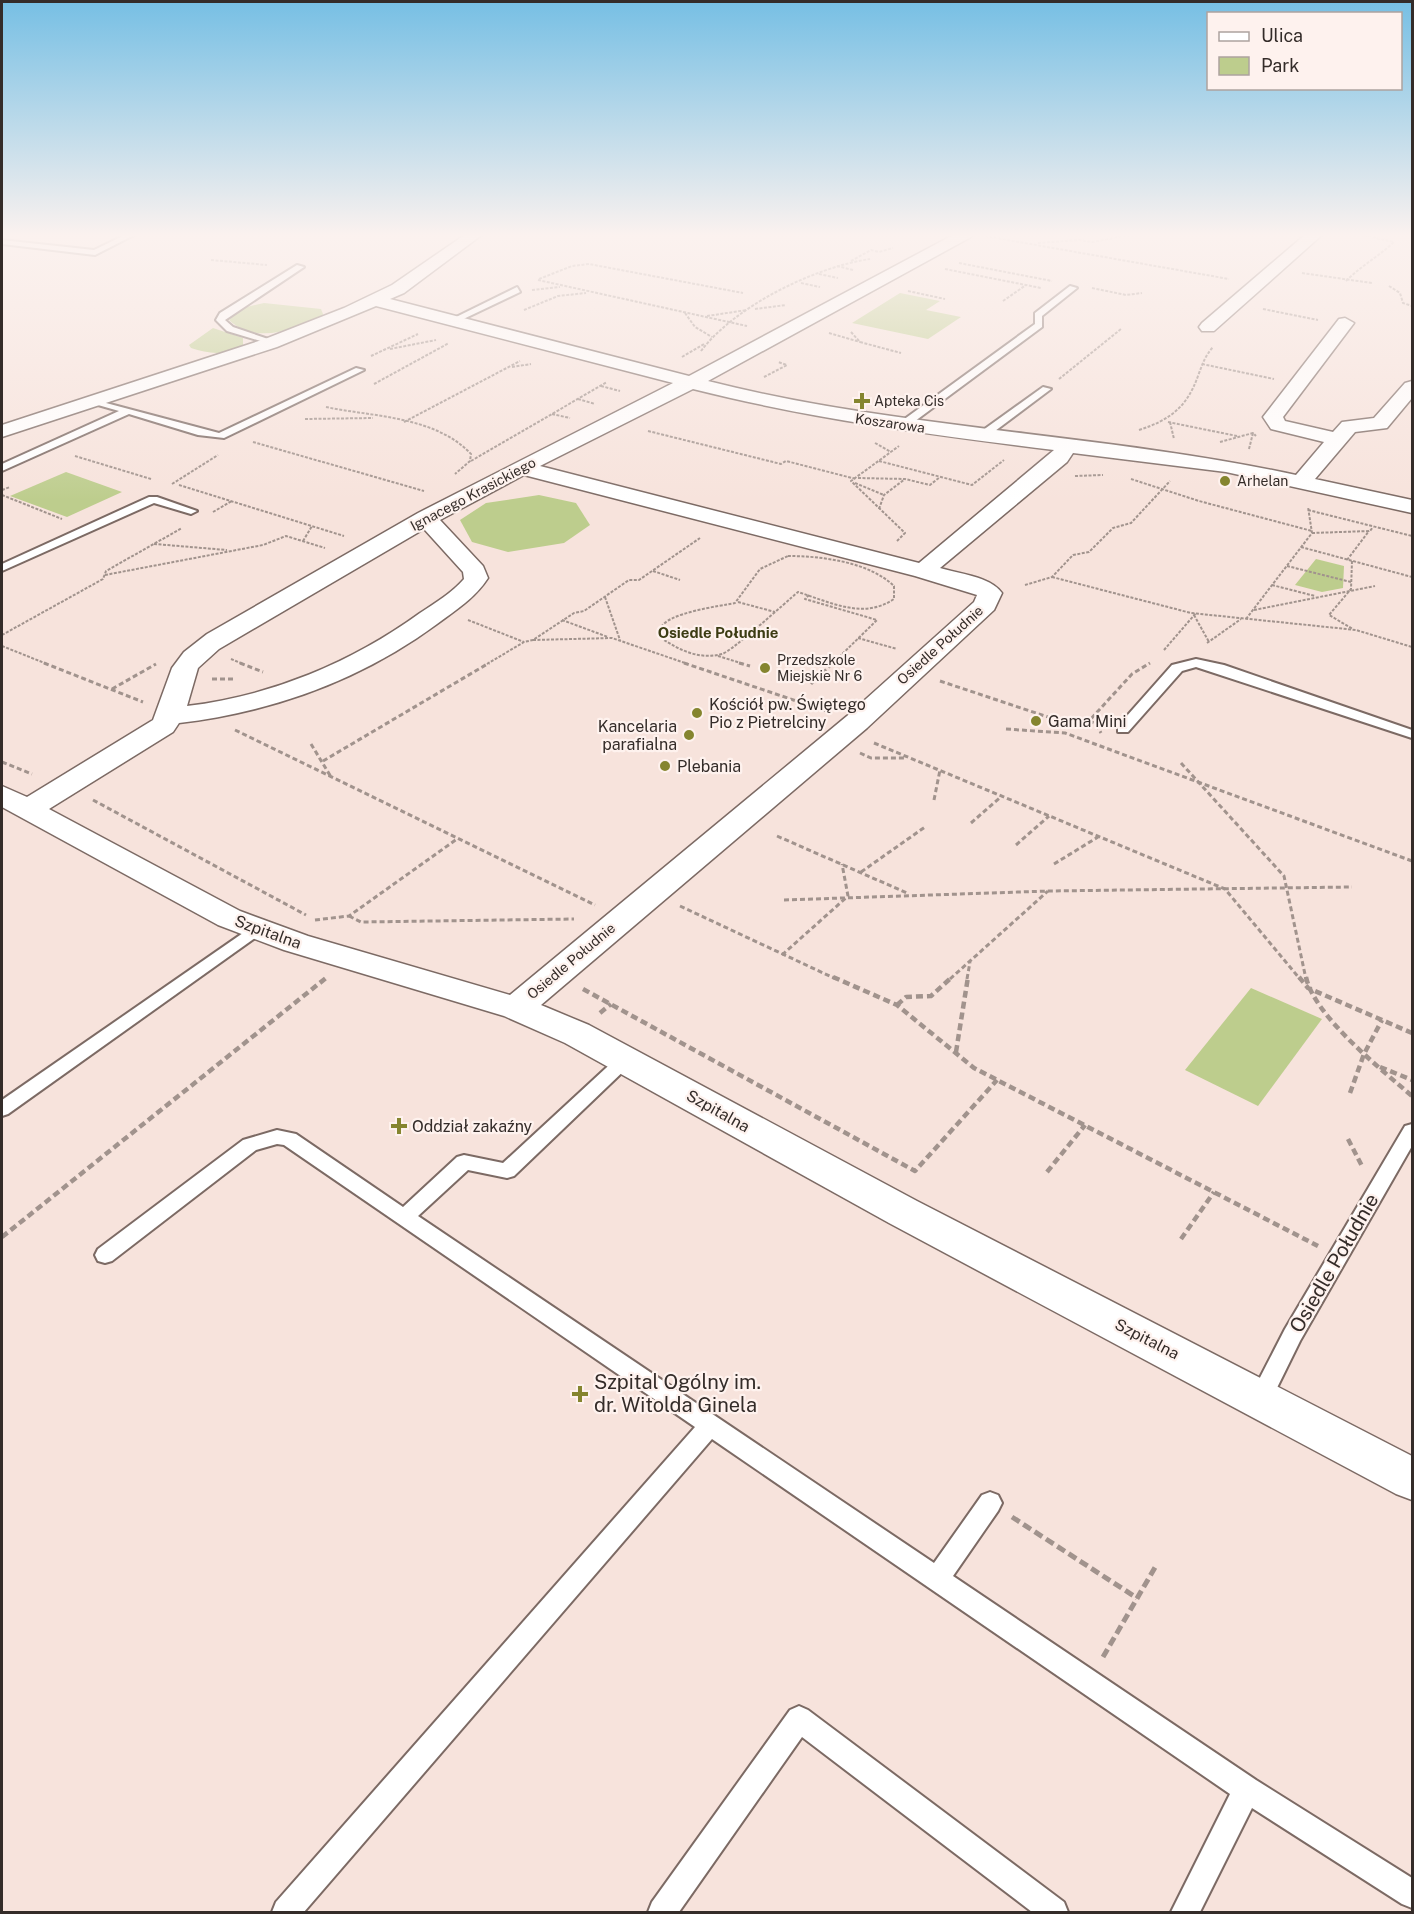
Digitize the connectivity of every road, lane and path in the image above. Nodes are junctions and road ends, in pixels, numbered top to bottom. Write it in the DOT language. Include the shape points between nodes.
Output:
graph roads {
  1 [pos="224,323"];
  2 [pos="320,323"];
  3 [pos="461,323"];
  4 [pos="692,323"];
  5 [pos="728,323"];
  6 [pos="735,323"];
  7 [pos="801,323"];
  8 [pos="1040,323"];
  9 [pos="1212,323"];
  10 [pos="1345,323"];
  11 [pos="750,327"];
  12 [pos="1208,327"];
  13 [pos="1121,329"];
  14 [pos="819,330"];
  15 [pos="850,332"];
  16 [pos="712,337"];
  17 [pos="437,340"];
  18 [pos="450,342"];
  19 [pos="860,342"];
  20 [pos="271,343"];
  21 [pos="705,344"];
  22 [pos="550,346"];
  23 [pos="383,350"];
  24 [pos="901,353"];
  25 [pos="698,357"];
  26 [pos="678,359"];
  27 [pos="777,362"];
  28 [pos="1202,364"];
  29 [pos="633,367"];
  30 [pos="359,370"];
  31 [pos="764,378"];
  32 [pos="1279,380"];
  33 [pos="692,382"];
  34 [pos="368,387"];
  35 [pos="1413,387"];
  36 [pos="1046,389"];
  37 [pos="299,399"];
  38 [pos="94,401"];
  39 [pos="338,402"];
  40 [pos="328,407"];
  41 [pos="128,411"];
  42 [pos="382,418"];
  43 [pos="301,419"];
  44 [pos="1167,421"];
  45 [pos="404,422"];
  46 [pos="903,425"];
  47 [pos="640,429"];
  48 [pos="2,431"];
  49 [pos="983,435"];
  50 [pos="1238,436"];
  51 [pos="1337,439"];
  52 [pos="1260,440"];
  53 [pos="248,442"];
  54 [pos="900,445"];
  55 [pos="1067,446"];
  56 [pos="48,448"];
  57 [pos="222,453"];
  58 [pos="1005,458"];
  59 [pos="470,461"];
  60 [pos="879,461"];
  61 [pos="1188,461"];
  62 [pos="2,468"];
  63 [pos="522,468"];
  64 [pos="1047,469"];
  65 [pos="1107,475"];
  66 [pos="452,477"];
  67 [pos="941,477"];
  68 [pos="1125,477"];
  69 [pos="857,478"];
  70 [pos="905,479"];
  71 [pos="851,481"];
  72 [pos="1302,481"];
  73 [pos="161,482"];
  74 [pos="1164,488"];
  75 [pos="426,491"];
  76 [pos="2,495"];
  77 [pos="884,495"];
  78 [pos="232,501"];
  79 [pos="1413,506"];
  80 [pos="879,509"];
  81 [pos="1308,510"];
  82 [pos="191,511"];
  83 [pos="203,517"];
  84 [pos="426,518"];
  85 [pos="726,520"];
  86 [pos="72,523"];
  87 [pos="312,526"];
  88 [pos="1373,527"];
  89 [pos="183,528"];
  90 [pos="1312,531"];
  91 [pos="1370,531"];
  92 [pos="1413,536"];
  93 [pos="354,540"];
  94 [pos="303,542"];
  95 [pos="154,544"];
  96 [pos="890,548"];
  97 [pos="1301,548"];
  98 [pos="234,550"];
  99 [pos="335,551"];
  100 [pos="1347,560"];
  101 [pos="1352,561"];
  102 [pos="1287,566"];
  103 [pos="2,568"];
  104 [pos="653,571"];
  105 [pos="923,571"];
  106 [pos="104,575"];
  107 [pos="1052,577"];
  108 [pos="1413,577"];
  109 [pos="680,580"];
  110 [pos="1351,582"];
  111 [pos="1025,585"];
  112 [pos="1272,585"];
  113 [pos="1375,586"];
  114 [pos="1351,589"];
  115 [pos="809,595"];
  116 [pos="605,597"];
  117 [pos="1316,597"];
  118 [pos="450,602"];
  119 [pos="738,602"];
  120 [pos="863,610"];
  121 [pos="1253,610"];
  122 [pos="776,612"];
  123 [pos="1195,614"];
  124 [pos="858,615"];
  125 [pos="1244,619"];
  126 [pos="562,620"];
  127 [pos="1356,630"];
  128 [pos="2,635"];
  129 [pos="612,638"];
  130 [pos="858,638"];
  131 [pos="533,640"];
  132 [pos="620,640"];
  133 [pos="524,642"];
  134 [pos="2,646"];
  135 [pos="1413,647"];
  136 [pos="202,648"];
  137 [pos="717,656"];
  138 [pos="907,661"];
  139 [pos="750,666"];
  140 [pos="267,673"];
  141 [pos="811,684"];
  142 [pos="149,704"];
  143 [pos="172,716"];
  144 [pos="1072,725"];
  145 [pos="230,728"];
  146 [pos="1006,729"];
  147 [pos="1123,729"];
  148 [pos="1065,733"];
  149 [pos="1413,734"];
  150 [pos="852,737"];
  151 [pos="311,744"];
  152 [pos="909,758"];
  153 [pos="323,761"];
  154 [pos="2,762"];
  155 [pos="1181,763"];
  156 [pos="940,770"];
  157 [pos="331,777"];
  158 [pos="1199,781"];
  159 [pos="100,792"];
  160 [pos="15,794"];
  161 [pos="1002,796"];
  162 [pos="934,800"];
  163 [pos="1049,816"];
  164 [pos="971,822"];
  165 [pos="925,827"];
  166 [pos="777,836"];
  167 [pos="1099,836"];
  168 [pos="457,839"];
  169 [pos="1016,845"];
  170 [pos="1413,861"];
  171 [pos="842,864"];
  172 [pos="1054,864"];
  173 [pos="861,872"];
  174 [pos="1352,887"];
  175 [pos="1287,888"];
  176 [pos="1225,889"];
  177 [pos="1048,891"];
  178 [pos="652,892"];
  179 [pos="910,895"];
  180 [pos="848,896"];
  181 [pos="784,900"];
  182 [pos="601,908"];
  183 [pos="349,916"];
  184 [pos="582,919"];
  185 [pos="315,920"];
  186 [pos="321,927"];
  187 [pos="256,928"];
  188 [pos="782,955"];
  189 [pos="350,959"];
  190 [pos="970,961"];
  191 [pos="555,973"];
  192 [pos="1308,988"];
  193 [pos="897,1005"];
  194 [pos="516,1008"];
  195 [pos="1382,1020"];
  196 [pos="1413,1033"];
  197 [pos="956,1053"];
  198 [pos="1364,1054"];
  199 [pos="625,1060"];
  200 [pos="1377,1065"];
  201 [pos="997,1080"];
  202 [pos="1413,1080"];
  203 [pos="1350,1094"];
  204 [pos="1413,1096"];
  205 [pos="2,1109"];
  206 [pos="1085,1125"];
  207 [pos="1413,1131"];
  208 [pos="1348,1139"];
  209 [pos="1047,1172"];
  210 [pos="1365,1175"];
  211 [pos="1214,1192"];
  212 [pos="405,1217"];
  213 [pos="2,1237"];
  214 [pos="1181,1239"];
  215 [pos="1323,1248"];
  216 [pos="105,1255"];
  217 [pos="1261,1398"];
  218 [pos="711,1424"];
  219 [pos="1413,1479"];
  220 [pos="990,1503"];
  221 [pos="1157,1564"];
  222 [pos="937,1578"];
  223 [pos="1137,1598"];
  224 [pos="1089,1681"];
  225 [pos="1247,1789"];
  226 [pos="1413,1894"];
  227 [pos="286,1912"];
  228 [pos="662,1912"];
  229 [pos="1054,1912"];
  230 [pos="1185,1912"];
  1 -- 20 [label="lane"];
  2 -- 20 [label="street"];
  3 -- 22 [label="street, Koszarowa"];
  4 -- 16 [label="path"];
  5 -- 16 [label="path"];
  6 -- 11 [label="path"];
  7 -- 33 [label="street, Ignacego Krasickiego"];
  8 -- 46 [label="lane"];
  9 -- 12 [label="street"];
  10 -- 51 [label="street" via="1273,417 1278,425"];
  13 -- 36 [label="path"];
  14 -- 19 [label="path"];
  15 -- 19 [label="path"];
  16 -- 21 [label="path"];
  17 -- 23 [label="path"];
  18 -- 34 [label="path"];
  19 -- 24 [label="path"];
  20 -- 38 [label="street"];
  21 -- 25 [label="path"];
  21 -- 26 [label="path"];
  22 -- 29 [label="street, Koszarowa"];
  22 -- 45 [label="path"];
  27 -- 31 [label="path" via="787,364"];
  28 -- 32 [label="path"];
  29 -- 33 [label="street, Koszarowa"];
  29 -- 59 [label="path"];
  30 -- 37 [label="lane"];
  33 -- 46 [label="street, Koszarowa" via="813,410"];
  33 -- 63 [label="street, Ignacego Krasickiego"];
  35 -- 51 [label="street" via="1380,424 1353,425"];
  36 -- 49 [label="lane"];
  37 -- 40 [label="path"];
  37 -- 41 [label="lane" via="229,433 213,436"];
  38 -- 41 [label="lane"];
  38 -- 48 [label="street"];
  39 -- 40 [label="path"];
  40 -- 42 [label="path"];
  41 -- 56 [label="lane"];
  42 -- 43 [label="path"];
  42 -- 45 [label="path"];
  44 -- 50 [label="path"];
  45 -- 59 [label="path" via="451,438 468,450"];
  46 -- 49 [label="street, Koszarowa"];
  47 -- 69 [label="path" via="781,464 786,461"];
  49 -- 55 [label="street, Koszarowa"];
  50 -- 52 [label="path" via="1253,433"];
  50 -- 61 [label="path" via="1192,452"];
  51 -- 72 [label="street"];
  53 -- 75 [label="path"];
  54 -- 60 [label="path"];
  55 -- 61 [label="street, Koszarowa"];
  55 -- 64 [label="street"];
  56 -- 62 [label="lane"];
  56 -- 73 [label="path"];
  57 -- 78 [label="path" via="172,484"];
  58 -- 67 [label="path" via="972,485"];
  59 -- 66 [label="path"];
  60 -- 67 [label="path"];
  60 -- 69 [label="path"];
  61 -- 72 [label="street, Koszarowa"];
  61 -- 74 [label="path"];
  63 -- 84 [label="street, Ignacego Krasickiego"];
  63 -- 85 [label="street, Osiedle Południe"];
  64 -- 65 [label="path" via="1079,477"];
  64 -- 105 [label="street"];
  67 -- 70 [label="path" via="930,485"];
  68 -- 74 [label="path"];
  69 -- 70 [label="path"];
  69 -- 71 [label="path"];
  70 -- 77 [label="path"];
  71 -- 77 [label="path"];
  71 -- 80 [label="path"];
  72 -- 79 [label="street, Koszarowa"];
  74 -- 90 [label="path"];
  74 -- 107 [label="path" via="1131,523 1113,528 1089,552 1073,555"];
  76 -- 86 [label="path"];
  77 -- 80 [label="path"];
  78 -- 83 [label="path"];
  78 -- 87 [label="path"];
  80 -- 96 [label="path" via="905,533"];
  81 -- 88 [label="path"];
  82 -- 103 [label="lane" via="153,499"];
  84 -- 118 [label="street" via="476,571 474,582"];
  84 -- 136 [label="street, Ignacego Krasickiego"];
  85 -- 104 [label="path"];
  85 -- 105 [label="street, Osiedle Południe"];
  87 -- 93 [label="path"];
  87 -- 94 [label="path"];
  88 -- 91 [label="path"];
  88 -- 92 [label="path"];
  89 -- 95 [label="path"];
  91 -- 97 [label="path" via="1312,533"];
  91 -- 100 [label="path"];
  94 -- 98 [label="path" via="286,537 263,546"];
  94 -- 99 [label="path"];
  95 -- 98 [label="path"];
  95 -- 106 [label="path"];
  97 -- 100 [label="path"];
  97 -- 102 [label="path"];
  98 -- 106 [label="path"];
  100 -- 101 [label="path"];
  101 -- 108 [label="path"];
  101 -- 110 [label="path"];
  102 -- 110 [label="path"];
  102 -- 112 [label="path"];
  104 -- 109 [label="path"];
  104 -- 116 [label="path" via="639,580 629,580"];
  105 -- 138 [label="street, Osiedle Południe" via="978,586 986,590 989,598"];
  106 -- 128 [label="path"];
  107 -- 111 [label="path"];
  107 -- 123 [label="path"];
  110 -- 114 [label="path"];
  112 -- 117 [label="path"];
  112 -- 121 [label="path"];
  113 -- 114 [label="path"];
  114 -- 117 [label="path"];
  114 -- 127 [label="path" via="1329,615"];
  115 -- 120 [label="path"];
  115 -- 122 [label="path" via="798,592"];
  115 -- 124 [label="path" via="805,600"];
  116 -- 126 [label="path"];
  116 -- 132 [label="path"];
  117 -- 121 [label="path"];
  118 -- 133 [label="path" via="462,618"];
  118 -- 143 [label="street" via="397,640 328,675 241,704"];
  119 -- 120 [label="path" via="760,569 775,560 806,556 873,572 892,582 895,595 890,602 874,610"];
  119 -- 122 [label="path"];
  119 -- 137 [label="path" via="675,617 661,628 661,638 672,648"];
  120 -- 124 [label="path"];
  121 -- 125 [label="path"];
  122 -- 137 [label="path" via="734,648"];
  123 -- 125 [label="path"];
  123 -- 125 [label="path" via="1208,642"];
  123 -- 144 [label="path" via="1157,659 1132,674 1089,721"];
  124 -- 130 [label="path" via="877,620"];
  125 -- 127 [label="path"];
  126 -- 129 [label="path"];
  126 -- 131 [label="path"];
  127 -- 135 [label="path"];
  129 -- 131 [label="path"];
  129 -- 132 [label="path"];
  130 -- 138 [label="path"];
  130 -- 141 [label="path"];
  131 -- 133 [label="path"];
  132 -- 150 [label="path"];
  133 -- 153 [label="path"];
  134 -- 142 [label="path"];
  136 -- 140 [label="path"];
  136 -- 143 [label="street, Ignacego Krasickiego" via="187,663"];
  137 -- 139 [label="path"];
  138 -- 144 [label="path"];
  138 -- 150 [label="street, Osiedle Południe"];
  143 -- 160 [label="street" via="146,737"];
  144 -- 148 [label="path"];
  145 -- 157 [label="path"];
  146 -- 148 [label="path"];
  147 -- 149 [label="lane" via="1177,668 1196,663"];
  148 -- 158 [label="path"];
  150 -- 152 [label="path"];
  150 -- 152 [label="path" via="859,753 871,758"];
  150 -- 178 [label="street, Osiedle Południe"];
  151 -- 153 [label="path"];
  152 -- 156 [label="path"];
  153 -- 157 [label="path"];
  154 -- 160 [label="path"];
  155 -- 158 [label="path"];
  156 -- 161 [label="path"];
  156 -- 162 [label="path"];
  157 -- 168 [label="path"];
  158 -- 170 [label="path"];
  158 -- 175 [label="path" via="1284,876"];
  159 -- 185 [label="path" via="90,798"];
  160 -- 187 [label="street, Szpitalna" via="230,918"];
  161 -- 163 [label="path"];
  161 -- 164 [label="path"];
  163 -- 167 [label="path"];
  163 -- 169 [label="path"];
  165 -- 173 [label="path"];
  166 -- 171 [label="path"];
  167 -- 172 [label="path"];
  167 -- 176 [label="path"];
  168 -- 182 [label="path"];
  168 -- 183 [label="path"];
  171 -- 173 [label="path"];
  171 -- 180 [label="path"];
  173 -- 179 [label="path"];
  174 -- 175 [label="path"];
  175 -- 176 [label="path"];
  175 -- 192 [label="path"];
  176 -- 177 [label="path"];
  176 -- 192 [label="path"];
  177 -- 179 [label="path"];
  177 -- 190 [label="path"];
  178 -- 188 [label="path"];
  178 -- 191 [label="street, Osiedle Południe"];
  179 -- 180 [label="path"];
  180 -- 181 [label="path"];
  180 -- 188 [label="path"];
  183 -- 184 [label="path" via="362,922"];
  183 -- 185 [label="path"];
  185 -- 186 [label="path"];
  187 -- 189 [label="street, Szpitalna"];
  187 -- 205 [label="lane"];
  188 -- 193 [label="path"];
  189 -- 194 [label="street, Szpitalna"];
  189 -- 213 [label="path"];
  190 -- 193 [label="path" via="931,996 906,997"];
  190 -- 197 [label="path"];
  191 -- 194 [label="street, Osiedle Południe"];
  191 -- 201 [label="path" via="915,1171"];
  192 -- 195 [label="path"];
  192 -- 198 [label="path"];
  193 -- 197 [label="path"];
  194 -- 199 [label="street, Szpitalna"];
  195 -- 196 [label="path"];
  195 -- 198 [label="path"];
  197 -- 201 [label="path"];
  198 -- 200 [label="path"];
  198 -- 203 [label="path"];
  199 -- 212 [label="lane" via="507,1172 464,1162"];
  199 -- 217 [label="street, Szpitalna" via="903,1212"];
  200 -- 202 [label="path"];
  200 -- 204 [label="path"];
  201 -- 206 [label="path"];
  206 -- 209 [label="path"];
  206 -- 211 [label="path"];
  207 -- 217 [label="lane, Osiedle Południe" via="1292,1335"];
  208 -- 210 [label="path"];
  211 -- 214 [label="path"];
  211 -- 215 [label="path"];
  212 -- 216 [label="lane" via="289,1139 277,1137 239,1152"];
  212 -- 218 [label="lane"];
  217 -- 219 [label="street, Szpitalna"];
  218 -- 222 [label="lane"];
  218 -- 227 [label="lane"];
  220 -- 222 [label="lane"];
  220 -- 223 [label="path"];
  221 -- 223 [label="path"];
  222 -- 224 [label="lane"];
  223 -- 224 [label="path"];
  224 -- 225 [label="lane"];
  225 -- 226 [label="lane"];
  225 -- 230 [label="lane"];
  228 -- 229 [label="lane" via="799,1719"];
}
